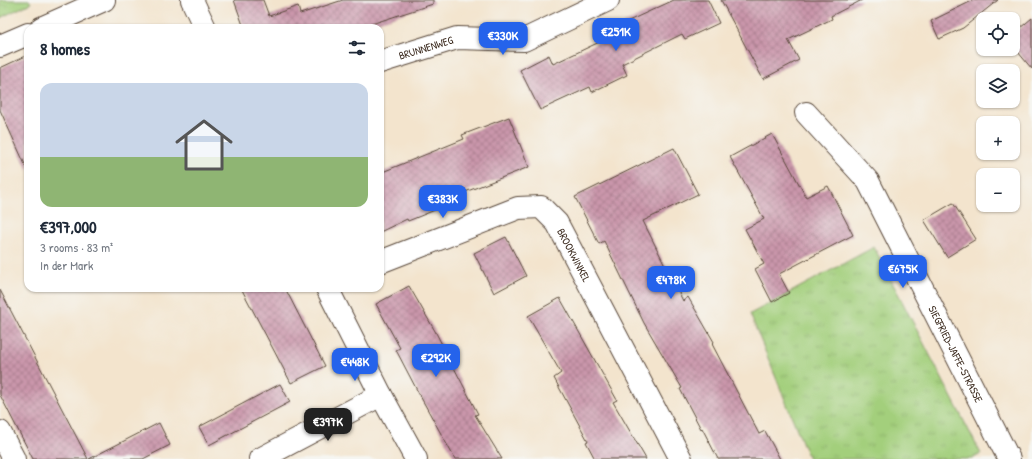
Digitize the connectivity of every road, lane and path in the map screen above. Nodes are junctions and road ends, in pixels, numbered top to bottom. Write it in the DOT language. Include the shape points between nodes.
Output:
graph roads {
  1 [pos="104,0"];
  2 [pos="192,0"];
  3 [pos="608,0"];
  4 [pos="50,24"];
  5 [pos="203,24"];
  6 [pos="24,36"];
  7 [pos="0,46"];
  8 [pos="384,61"];
  9 [pos="806,113"];
  10 [pos="384,260"];
  11 [pos="329,292"];
  12 [pos="381,395"];
  13 [pos="0,432"];
  14 [pos="14,459"];
  15 [pos="260,459"];
  16 [pos="416,459"];
  17 [pos="681,459"];
  18 [pos="1009,459"];
  1 -- 4 [label="street"];
  2 -- 5 [label="street"];
  3 -- 8 [label="street, BRUNNENWEG" via="524,40 457,38"];
  6 -- 7 [label="street"];
  9 -- 18 [label="street, SIEGFRIED-JAFFE-STRASSE" via="868,181"];
  10 -- 17 [label="street, BROOKWINKEL" via="518,208 541,207 557,223"];
  11 -- 12 [label="street"];
  12 -- 15 [label="street"];
  12 -- 16 [label="street"];
  13 -- 14 [label="street"];
}
